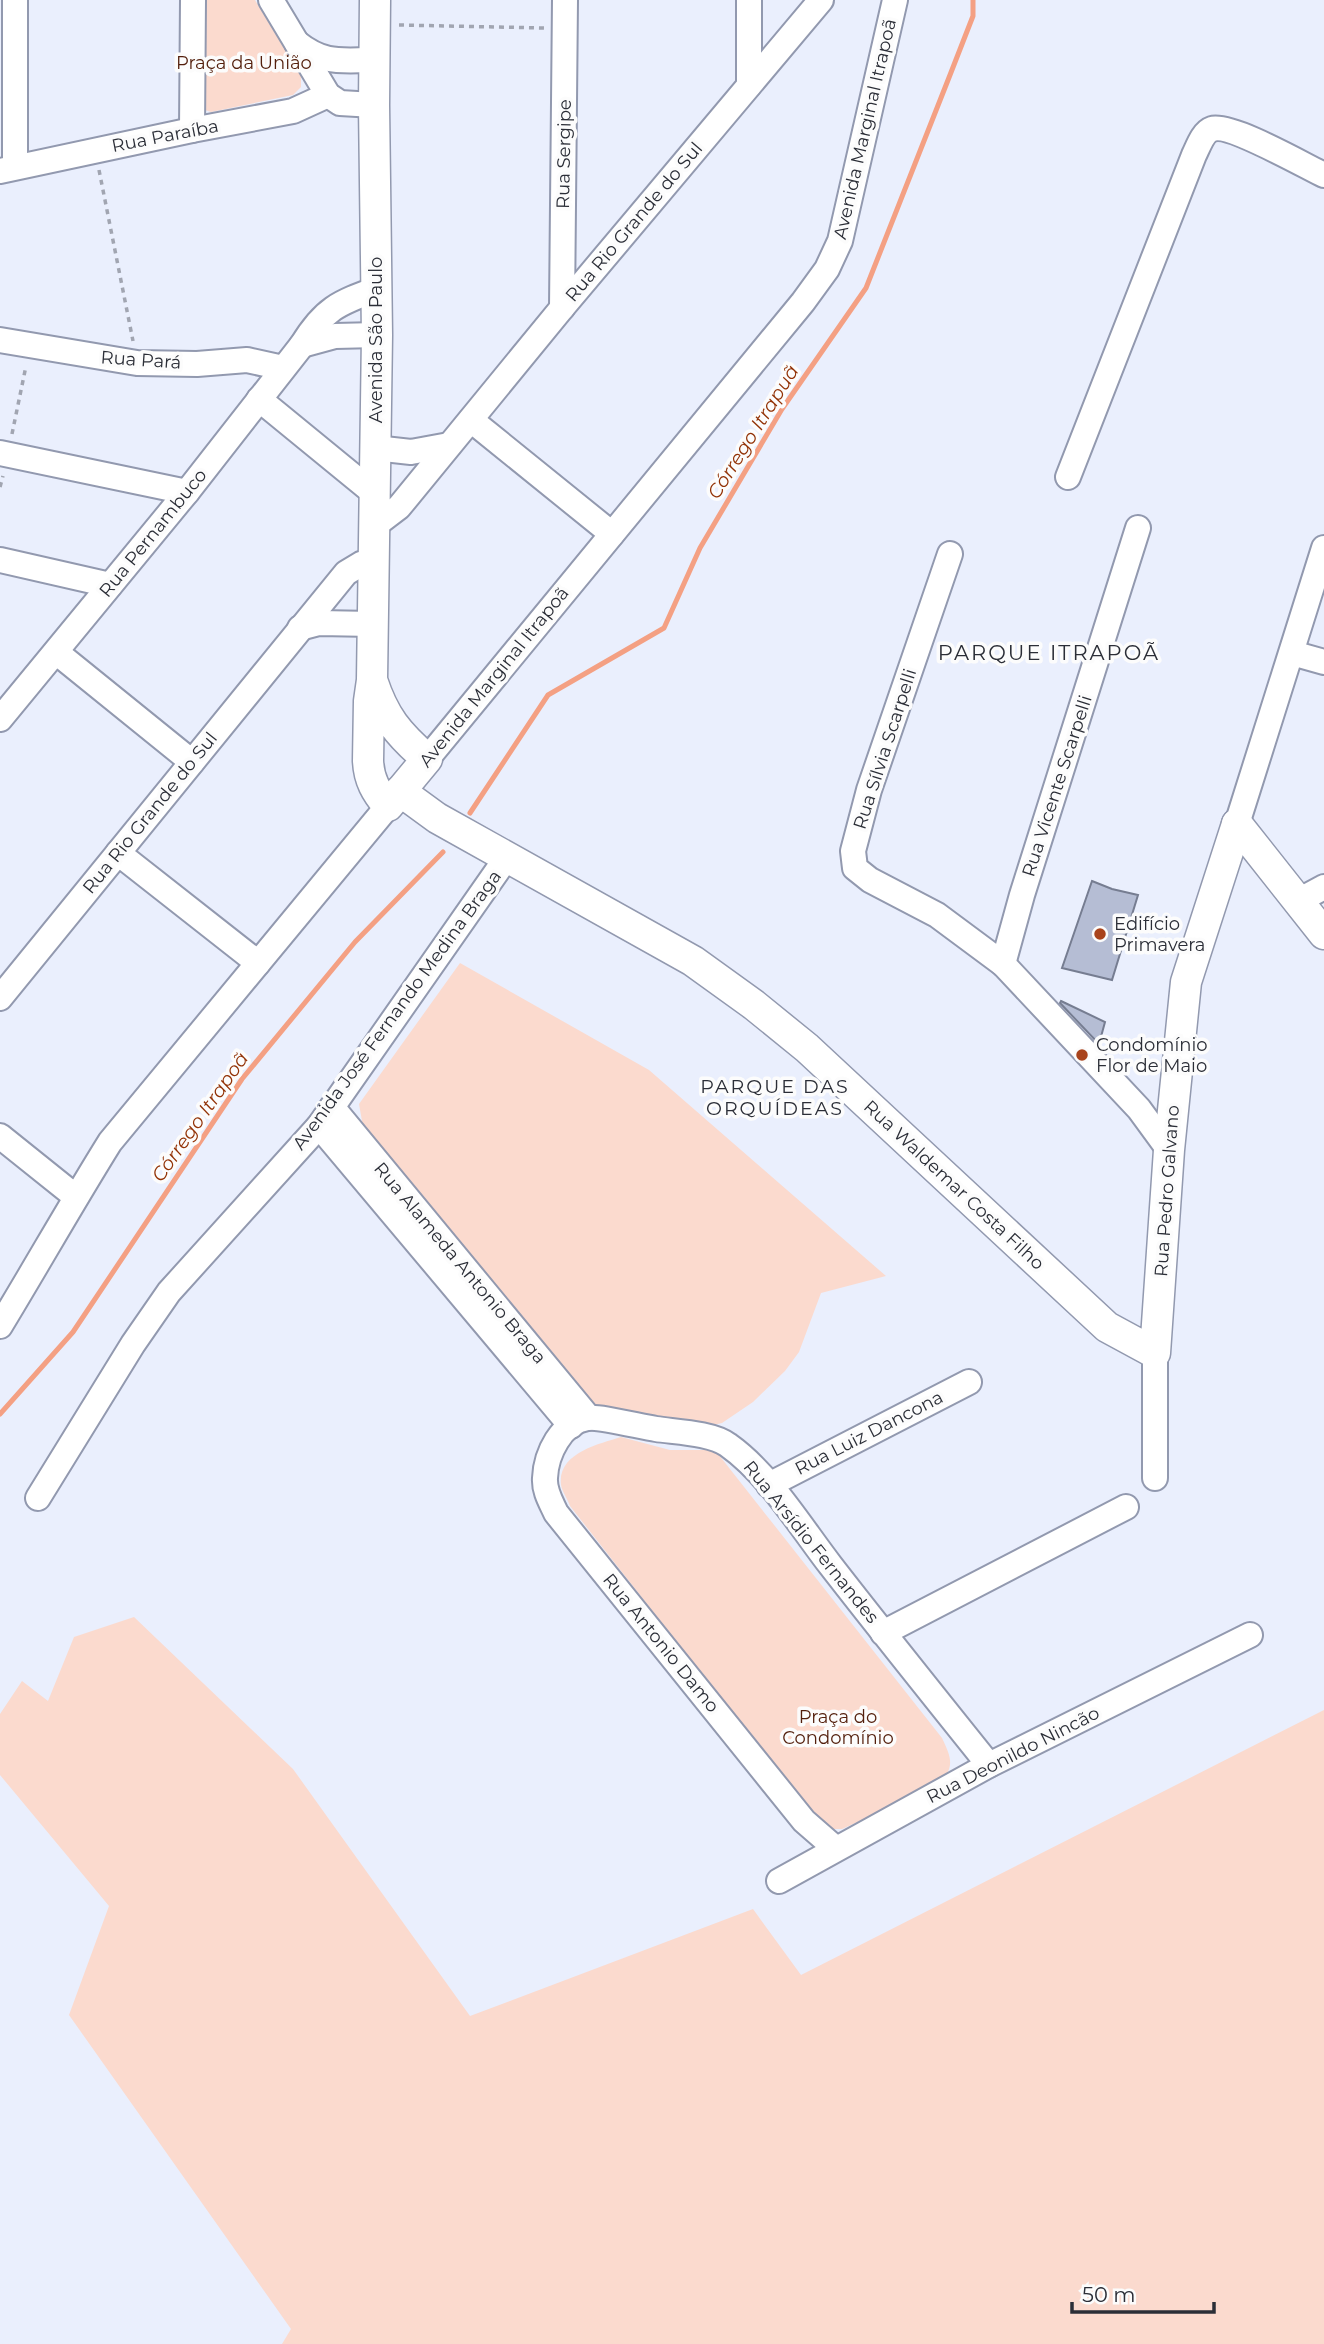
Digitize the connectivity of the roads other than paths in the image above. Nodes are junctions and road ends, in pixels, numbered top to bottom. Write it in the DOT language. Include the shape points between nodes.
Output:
graph roads {
  1 [pos="15,0"];
  2 [pos="193,0"];
  3 [pos="271,0"];
  4 [pos="375,0"];
  5 [pos="565,0"];
  6 [pos="748,0"];
  7 [pos="821,0"];
  8 [pos="895,0"];
  9 [pos="297,43"];
  10 [pos="375,60"];
  11 [pos="749,85"];
  12 [pos="328,95"];
  13 [pos="374,105"];
  14 [pos="192,130"];
  15 [pos="7,169"];
  16 [pos="1324,175"];
  17 [pos="377,289"];
  18 [pos="562,308"];
  19 [pos="377,335"];
  20 [pos="0,340"];
  21 [pos="302,345"];
  22 [pos="283,368"];
  23 [pos="259,399"];
  24 [pos="471,420"];
  25 [pos="449,445"];
  26 [pos="375,448"];
  27 [pos="4,453"];
  28 [pos="1068,477"];
  29 [pos="187,492"];
  30 [pos="375,494"];
  31 [pos="374,526"];
  32 [pos="1138,528"];
  33 [pos="612,534"];
  34 [pos="1324,548"];
  35 [pos="950,554"];
  36 [pos="0,560"];
  37 [pos="374,560"];
  38 [pos="110,585"];
  39 [pos="373,624"];
  40 [pos="300,628"];
  41 [pos="56,652"];
  42 [pos="1292,653"];
  43 [pos="1324,663"];
  44 [pos="372,680"];
  45 [pos="0,719"];
  46 [pos="427,759"];
  47 [pos="192,762"];
  48 [pos="394,799"];
  49 [pos="1237,824"];
  50 [pos="118,853"];
  51 [pos="507,857"];
  52 [pos="1324,887"];
  53 [pos="1298,901"];
  54 [pos="1324,934"];
  55 [pos="258,963"];
  56 [pos="1003,964"];
  57 [pos="0,998"];
  58 [pos="1139,1109"];
  59 [pos="1173,1109"];
  60 [pos="325,1117"];
  61 [pos="0,1136"];
  62 [pos="1169,1150"];
  63 [pos="76,1197"];
  64 [pos="2,1317"];
  65 [pos="1155,1353"];
  66 [pos="969,1382"];
  67 [pos="578,1422"];
  68 [pos="1156,1478"];
  69 [pos="769,1485"];
  70 [pos="37,1498"];
  71 [pos="1126,1507"];
  72 [pos="883,1633"];
  73 [pos="1250,1635"];
  74 [pos="989,1765"];
  75 [pos="835,1848"];
  76 [pos="779,1881"];
  1 -- 15 [label="street"];
  2 -- 14 [label="street"];
  3 -- 9 [label="street"];
  4 -- 10 [label="main road, Avenida São Paulo"];
  5 -- 18 [label="street, Rua Sergipe"];
  6 -- 11 [label="street"];
  7 -- 11 [label="street, Rua Rio Grande do Sul"];
  8 -- 33 [label="street, Avenida Marginal Itrapoã" via="840,241 827,269"];
  9 -- 10 [label="street" via="313,56 330,60"];
  9 -- 12 [label="street"];
  10 -- 13 [label="main road, Avenida São Paulo"];
  11 -- 18 [label="street, Rua Rio Grande do Sul"];
  12 -- 13 [label="street" via="340,103"];
  12 -- 14 [label="street, Rua Paraíba" via="293,111"];
  13 -- 17 [label="main road, Avenida São Paulo"];
  14 -- 15 [label="street, Rua Paraíba"];
  16 -- 28 [label="street" via="1246,136 1222,128 1205,134"];
  17 -- 19 [label="main road, Avenida São Paulo"];
  17 -- 21 [label="street, Rua Pernambuco" via="335,305"];
  18 -- 24 [label="street, Rua Rio Grande do Sul"];
  19 -- 21 [label="street" via="335,336"];
  19 -- 26 [label="main road, Avenida São Paulo"];
  20 -- 22 [label="street, Rua Pará" via="137,363 247,360"];
  21 -- 22 [label="street, Rua Pernambuco"];
  22 -- 23 [label="street, Rua Pernambuco"];
  23 -- 29 [label="street, Rua Pernambuco"];
  23 -- 30 [label="street"];
  24 -- 25 [label="street, Rua Rio Grande do Sul"];
  24 -- 33 [label="street"];
  25 -- 26 [label="street" via="411,452"];
  25 -- 31 [label="street, Rua Rio Grande do Sul" via="399,507"];
  26 -- 30 [label="main road, Avenida São Paulo"];
  27 -- 29 [label="street"];
  29 -- 38 [label="street, Rua Pernambuco"];
  30 -- 31 [label="main road, Avenida São Paulo"];
  31 -- 37 [label="main road, Avenida São Paulo"];
  32 -- 56 [label="street, Rua Vicente Scarpelli"];
  33 -- 46 [label="street, Avenida Marginal Itrapoã"];
  34 -- 42 [label="street, Rua Pedro Galvano"];
  35 -- 56 [label="street, Rua Sílvia Scarpelli" via="869,790 853,851 855,868 937,915"];
  36 -- 38 [label="street"];
  37 -- 39 [label="main road, Avenida São Paulo"];
  37 -- 40 [label="street, Rua Rio Grande do Sul" via="346,573"];
  38 -- 41 [label="street, Rua Pernambuco"];
  39 -- 40 [label="street" via="319,623"];
  39 -- 44 [label="main road, Avenida São Paulo"];
  40 -- 47 [label="street, Rua Rio Grande do Sul"];
  41 -- 45 [label="street, Rua Pernambuco"];
  41 -- 47 [label="street"];
  42 -- 43 [label="street"];
  42 -- 49 [label="street, Rua Pedro Galvano"];
  44 -- 46 [label="main road, Avenida São Paulo" via="397,732"];
  44 -- 48 [label="main road, Avenida São Paulo" via="369,771 376,792"];
  46 -- 48 [label="main road, Avenida Marginal Itrapoã"];
  47 -- 50 [label="street, Rua Rio Grande do Sul"];
  48 -- 51 [label="main road, Rua Waldemar Costa Filho"];
  48 -- 55 [label="street, Avenida Marginal Itrapoã"];
  49 -- 53 [label="main road"];
  49 -- 59 [label="main road, Rua Pedro Galvano" via="1186,982"];
  50 -- 55 [label="street"];
  50 -- 57 [label="street, Rua Rio Grande do Sul"];
  51 -- 60 [label="street, Avenida José Fernando Medina Braga"];
  51 -- 65 [label="main road, Rua Waldemar Costa Filho" via="692,961 754,1005 807,1048 1107,1327"];
  52 -- 53 [label="street"];
  53 -- 54 [label="main road"];
  55 -- 63 [label="street, Avenida Marginal Itrapoã" via="110,1142"];
  56 -- 58 [label="street, Rua Sílvia Scarpelli"];
  58 -- 59 [label="street"];
  58 -- 62 [label="street, Rua Sílvia Scarpelli"];
  59 -- 62 [label="main road, Rua Pedro Galvano"];
  60 -- 67 [label="street, Rua Alameda Antonio Braga"];
  60 -- 70 [label="street, Avenida José Fernando Medina Braga" via="169,1292"];
  61 -- 63 [label="street"];
  62 -- 65 [label="main road, Rua Pedro Galvano"];
  63 -- 64 [label="street, Avenida Marginal Itrapoã" via="22,1292"];
  65 -- 68 [label="street, Rua Pedro Galvano"];
  66 -- 69 [label="street, Rua Luiz Dancona"];
  67 -- 69 [label="street, Rua Arsídio Fernandes" via="725,1442"];
  67 -- 75 [label="street, Rua Antonio Damo" via="552,1445 545,1478 556,1513 804,1821"];
  69 -- 72 [label="street, Rua Arsídio Fernandes"];
  71 -- 72 [label="street"];
  72 -- 74 [label="street, Rua Arsídio Fernandes"];
  73 -- 74 [label="street, Rua Deonildo Nincão"];
  74 -- 75 [label="street, Rua Deonildo Nincão"];
  75 -- 76 [label="street, Rua Deonildo Nincão"];
}
